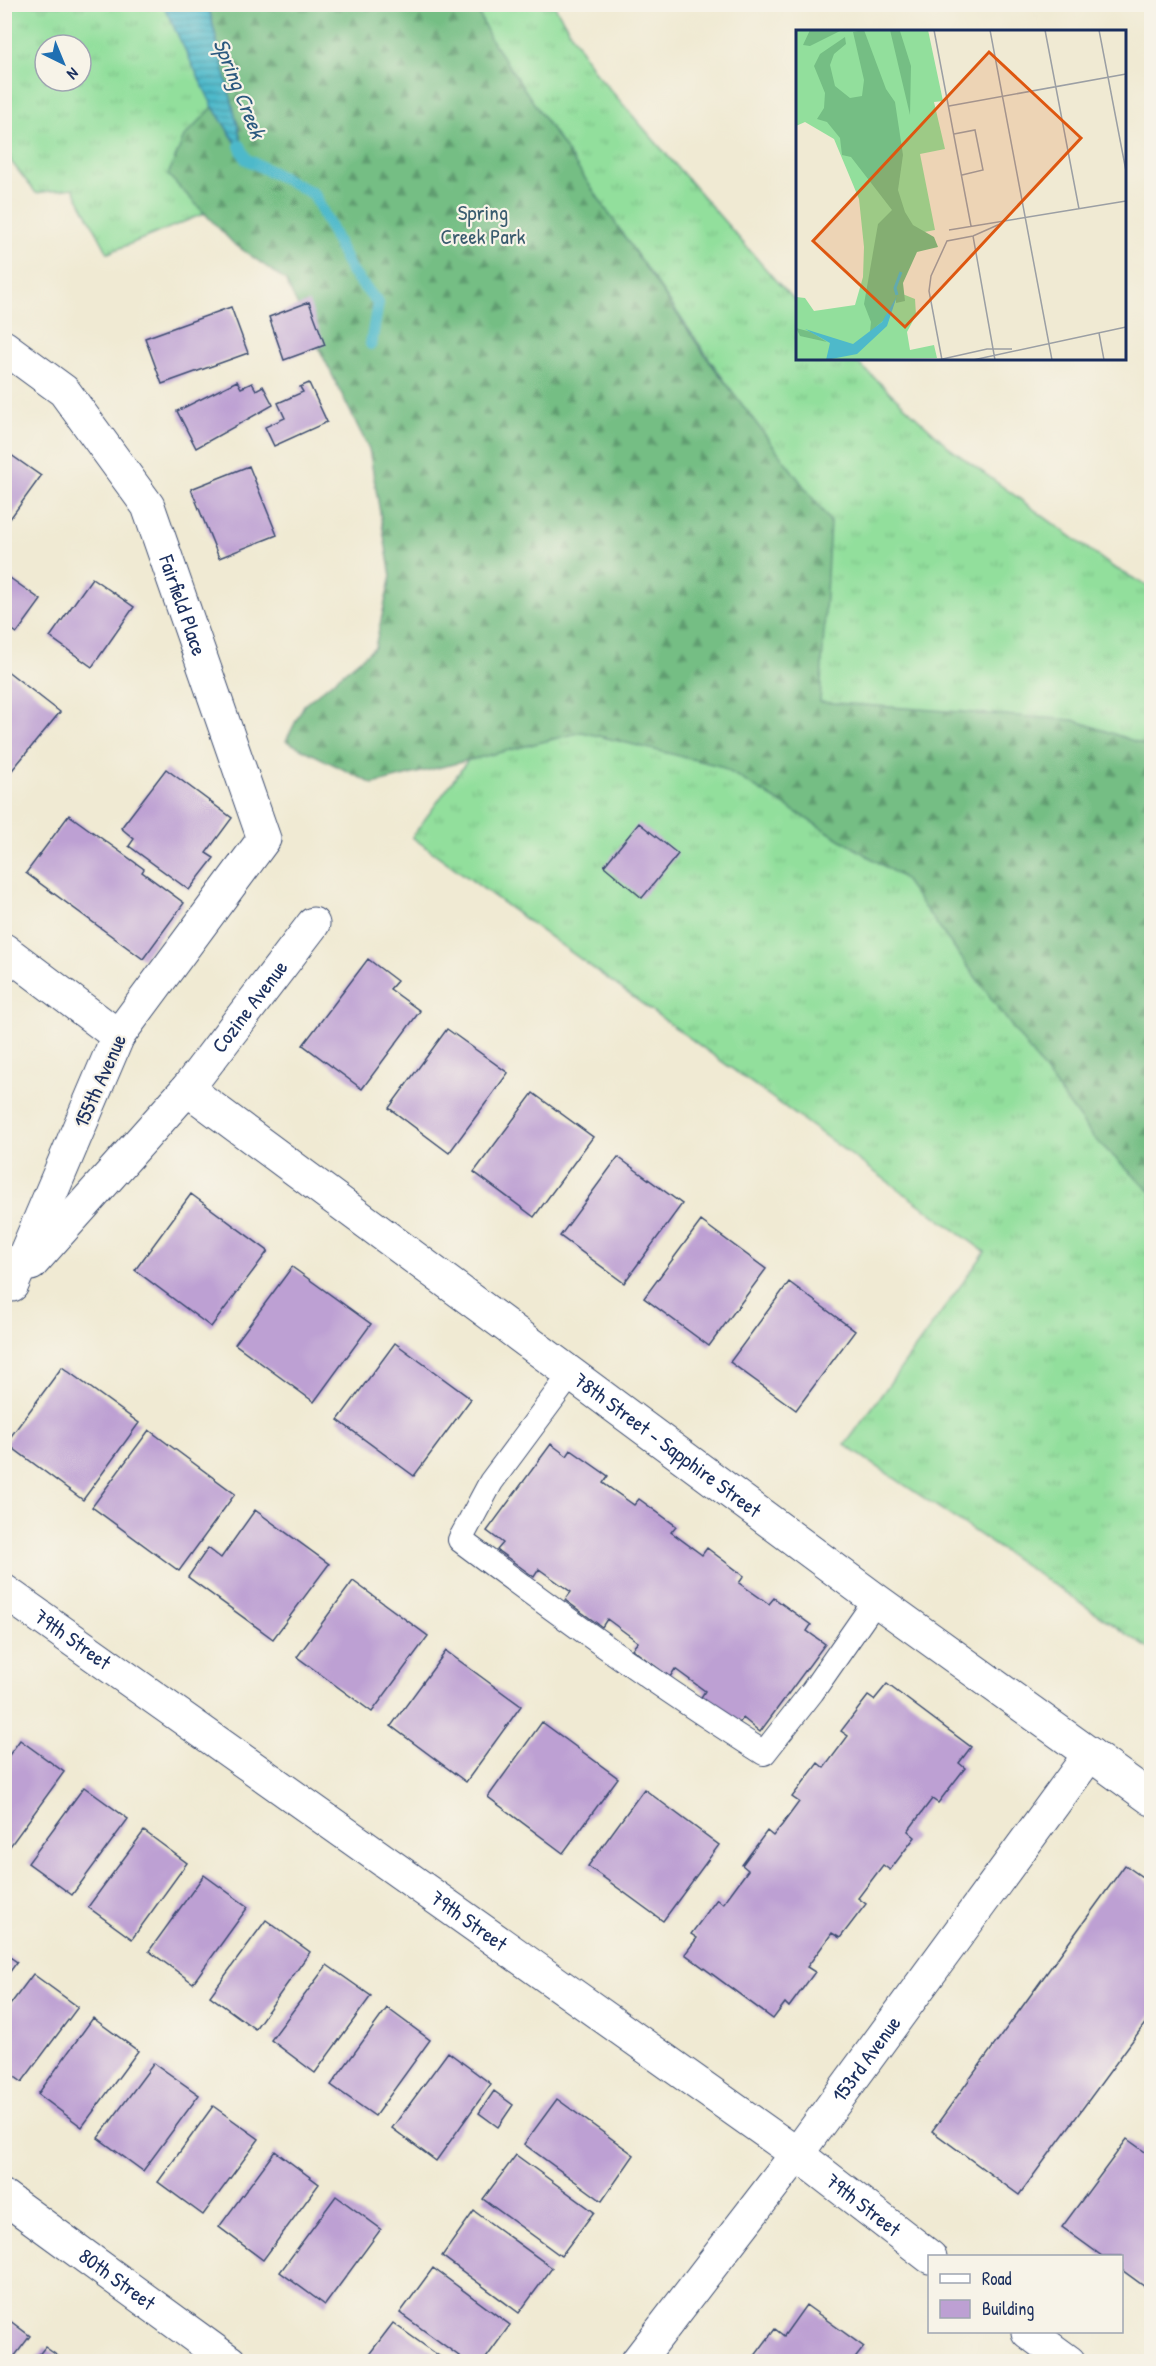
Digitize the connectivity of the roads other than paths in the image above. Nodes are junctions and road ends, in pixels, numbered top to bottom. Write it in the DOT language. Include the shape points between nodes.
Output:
graph roads {
  1 [pos="4,347"];
  2 [pos="264,839"];
  3 [pos="313,924"];
  4 [pos="4,950"];
  5 [pos="118,1036"];
  6 [pos="187,1089"];
  7 [pos="8,1290"];
  8 [pos="571,1374"];
  9 [pos="4,1591"];
  10 [pos="876,1600"];
  11 [pos="1090,1754"];
  12 [pos="1152,1799"];
  13 [pos="797,2154"];
  14 [pos="4,2197"];
  15 [pos="928,2255"];
  16 [pos="1031,2333"];
  17 [pos="230,2361"];
  18 [pos="638,2361"];
  19 [pos="1069,2361"];
  1 -- 2 [label="street, Fairfield Place" via="64,391 148,506"];
  2 -- 5 [label="street, 155th Avenue"];
  3 -- 6 [label="street, Cozine Avenue"];
  4 -- 5 [label="street"];
  5 -- 7 [label="street, 155th Avenue"];
  6 -- 7 [label="street, 155th Avenue"];
  6 -- 8 [label="street, 78th Street - Sapphire Street"];
  8 -- 10 [label="street, 78th Street - Sapphire Street"];
  8 -- 10 [label="lane" via="491,1482 460,1540 634,1667 764,1752 812,1692"];
  9 -- 13 [label="street, 79th Street"];
  10 -- 11 [label="street, 78th Street - Sapphire Street"];
  11 -- 12 [label="street, 78th Street - Sapphire Street"];
  11 -- 13 [label="street, 153rd Avenue"];
  13 -- 15 [label="street, 79th Street"];
  13 -- 18 [label="street, 153rd Avenue"];
  14 -- 17 [label="street, 80th Street"];
  16 -- 19 [label="street"];
}
